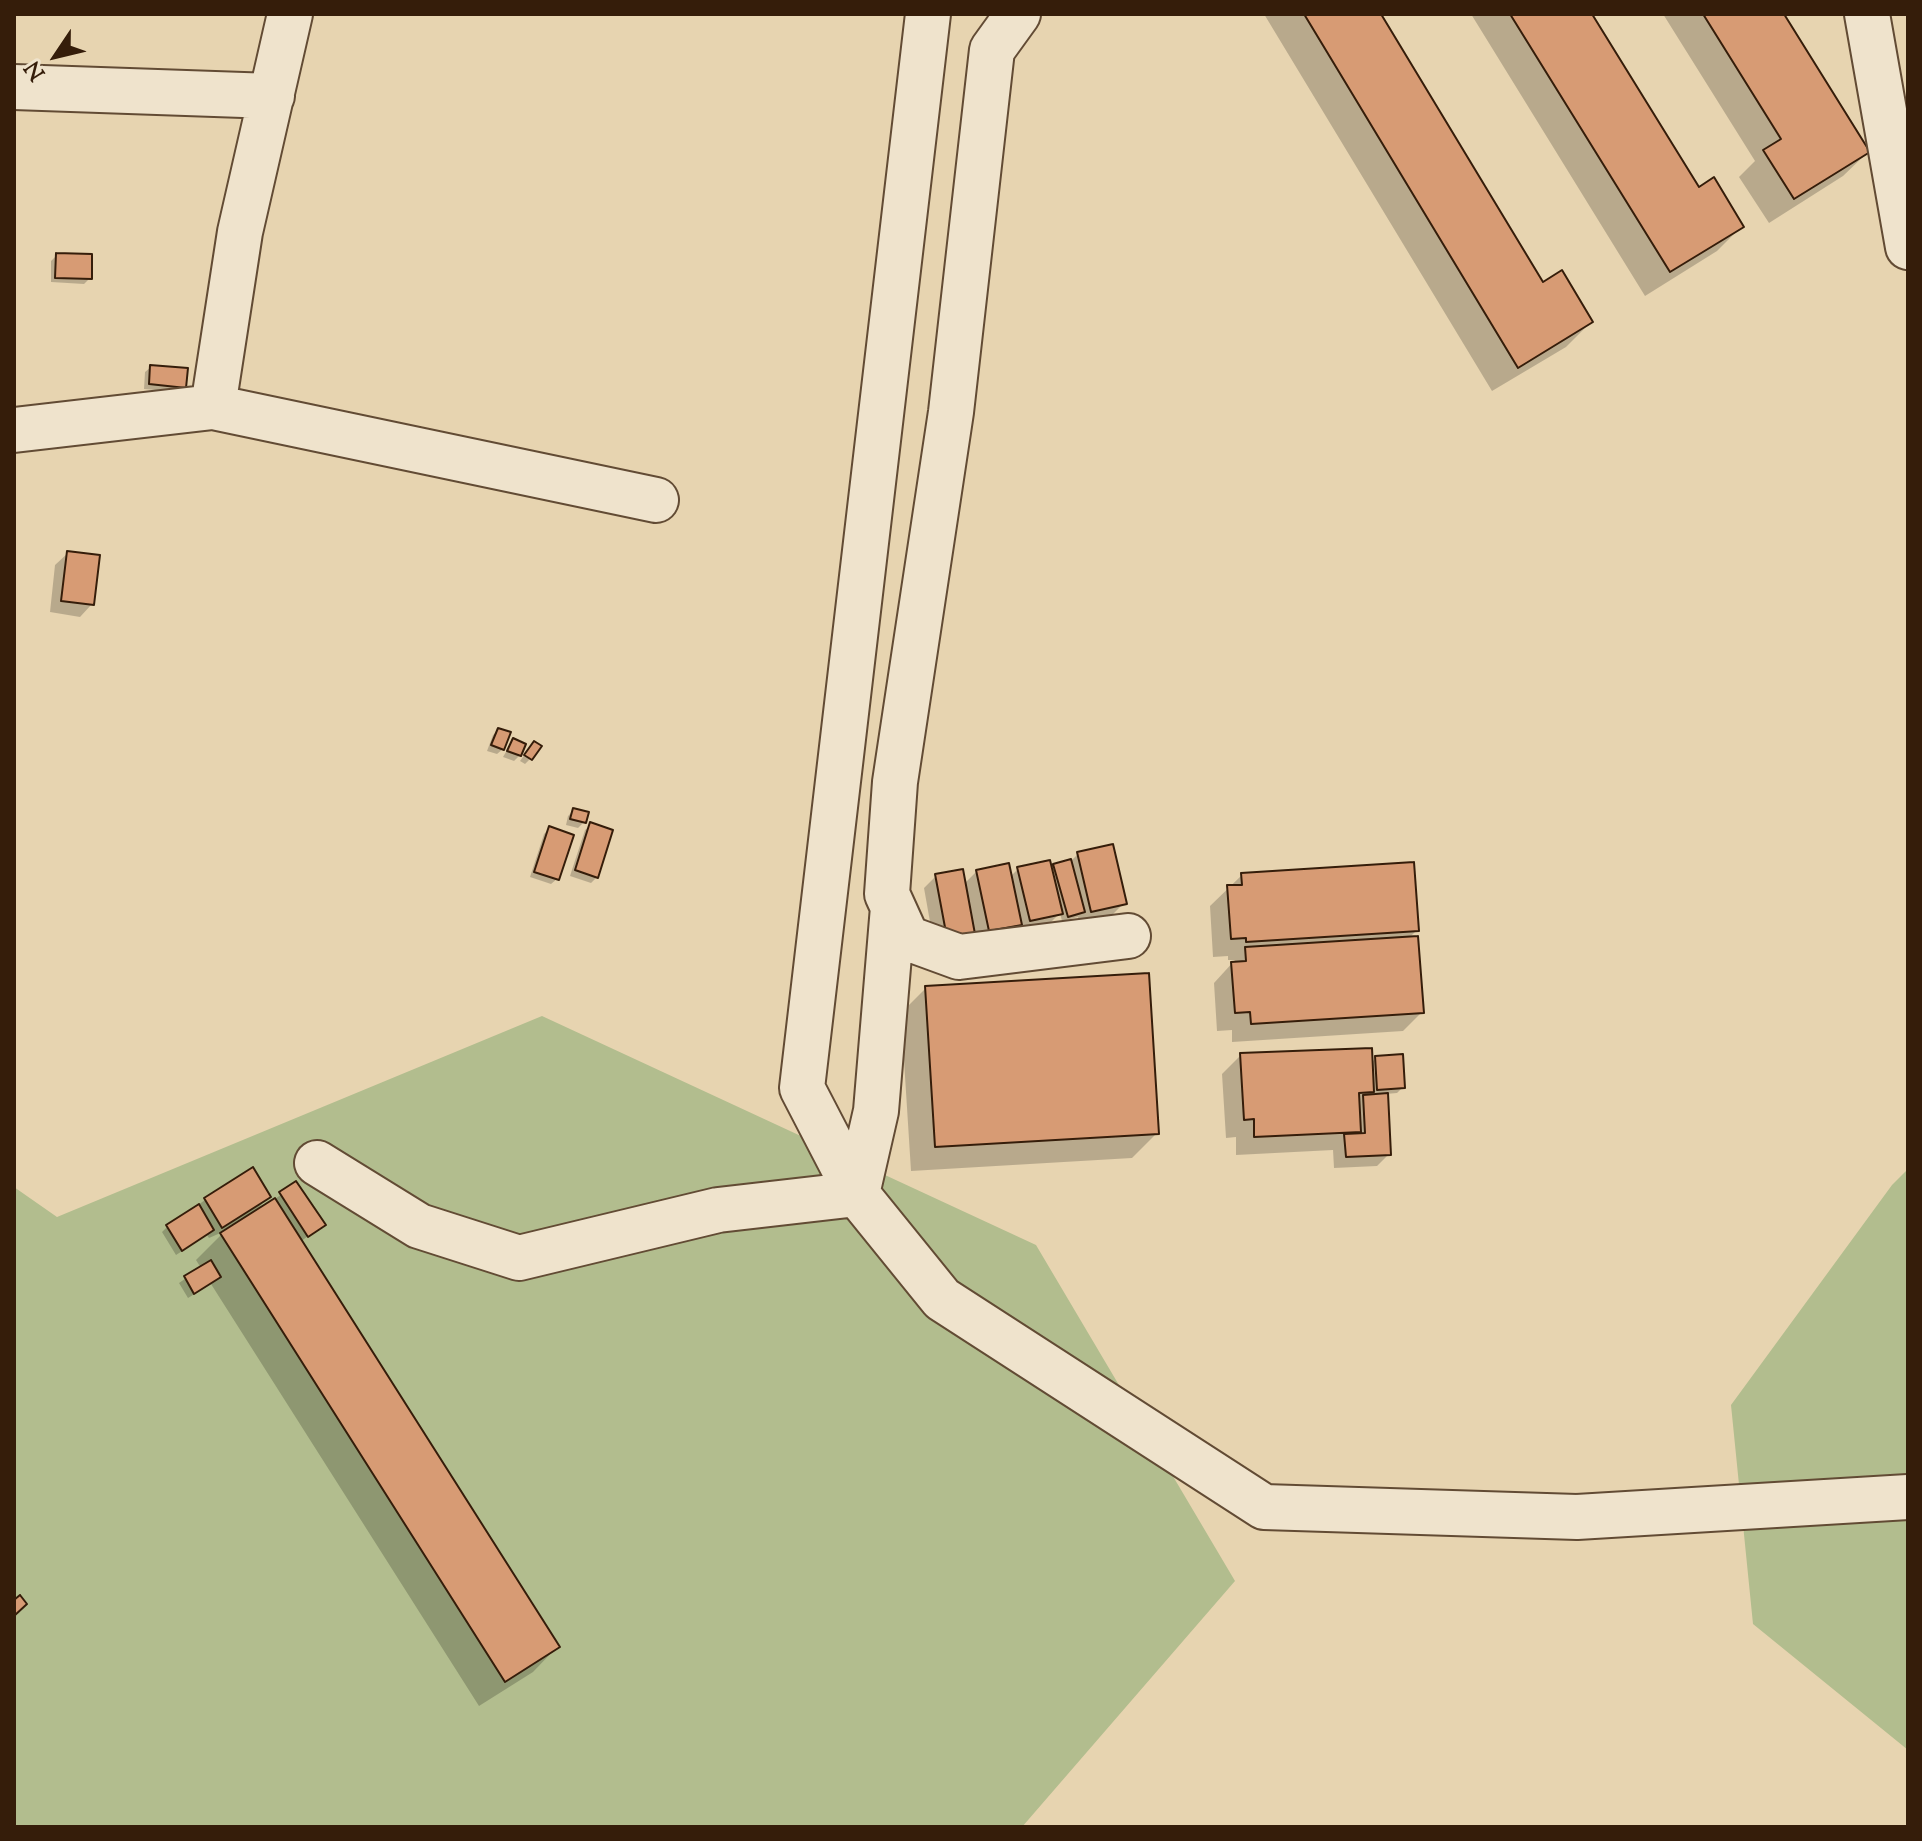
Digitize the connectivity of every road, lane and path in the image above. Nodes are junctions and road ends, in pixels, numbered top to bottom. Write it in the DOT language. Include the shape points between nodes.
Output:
graph roads {
  1 [pos="290,14"];
  2 [pos="928,14"];
  3 [pos="1018,14"];
  4 [pos="1867,14"];
  5 [pos="14,87"];
  6 [pos="272,96"];
  7 [pos="1908,247"];
  8 [pos="213,407"];
  9 [pos="14,430"];
  10 [pos="656,500"];
  11 [pos="893,907"];
  12 [pos="1128,936"];
  13 [pos="317,1163"];
  14 [pos="857,1194"];
  15 [pos="1908,1497"];
  1 -- 6 [label="street"];
  2 -- 14 [label="street" via="802,1088"];
  3 -- 11 [label="street" via="992,50 951,412 895,782 887,894"];
  4 -- 7 [label="street"];
  5 -- 6 [label="street"];
  6 -- 8 [label="street" via="240,232"];
  8 -- 9 [label="street"];
  8 -- 10 [label="street"];
  11 -- 12 [label="street" via="907,938 959,957"];
  11 -- 14 [label="street" via="876,1111"];
  13 -- 14 [label="street" via="419,1226 519,1258 718,1210"];
  14 -- 15 [label="street" via="942,1299 1264,1507 1577,1517"];
}
